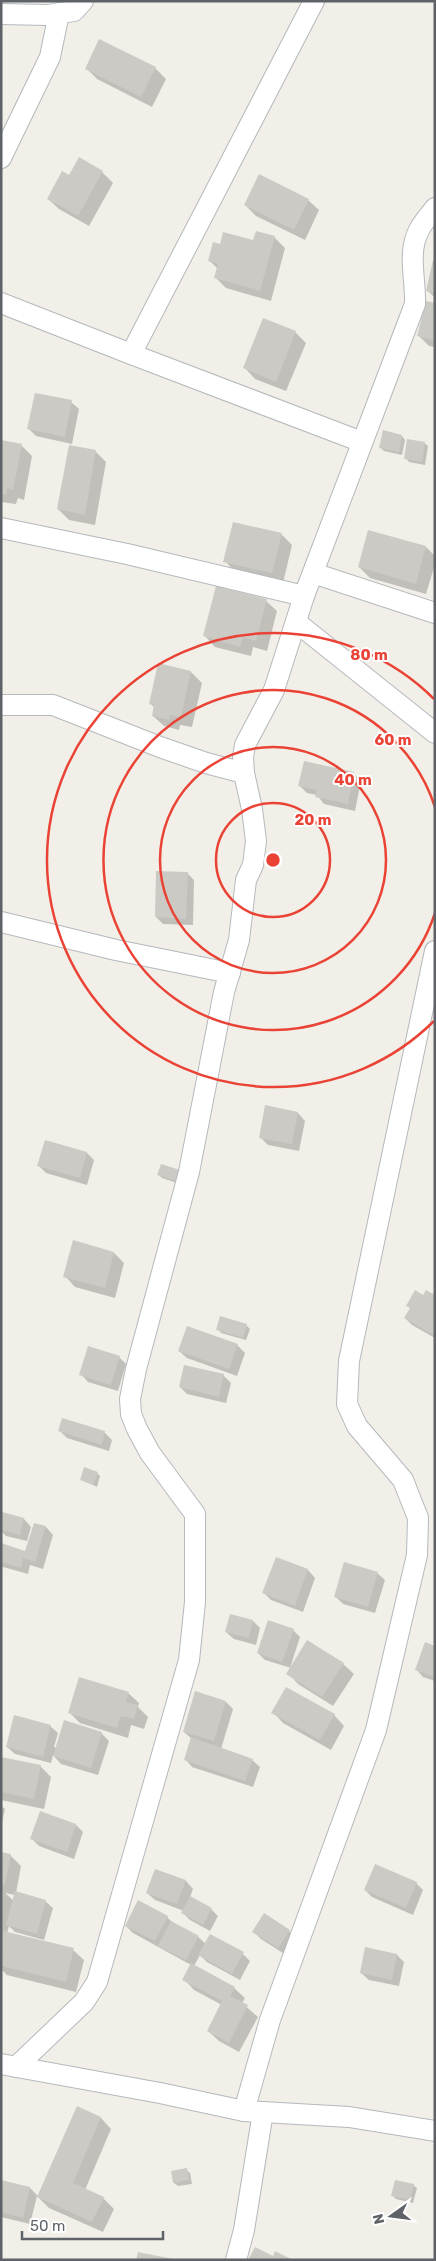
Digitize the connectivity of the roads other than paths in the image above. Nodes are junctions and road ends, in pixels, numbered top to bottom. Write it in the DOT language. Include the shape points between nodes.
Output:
graph roads {
  1 [pos="83,1"];
  2 [pos="314,1"];
  3 [pos="59,13"];
  4 [pos="1,14"];
  5 [pos="1,158"];
  6 [pos="435,208"];
  7 [pos="1,303"];
  8 [pos="131,354"];
  9 [pos="362,442"];
  10 [pos="1,528"];
  11 [pos="313,573"];
  12 [pos="304,596"];
  13 [pos="435,613"];
  14 [pos="296,622"];
  15 [pos="1,705"];
  16 [pos="435,732"];
  17 [pos="244,773"];
  18 [pos="1,922"];
  19 [pos="435,951"];
  20 [pos="230,973"];
  21 [pos="9,2066"];
  22 [pos="254,2111"];
  23 [pos="435,2131"];
  24 [pos="236,2260"];
  1 -- 3 [label="street" via="74,11"];
  2 -- 8 [label="street"];
  3 -- 4 [label="street"];
  3 -- 5 [label="street" via="50,57"];
  6 -- 9 [label="street" via="419,229 414,242 415,304"];
  7 -- 8 [label="street"];
  8 -- 9 [label="street"];
  9 -- 11 [label="street"];
  10 -- 12 [label="street"];
  11 -- 12 [label="street"];
  11 -- 13 [label="street"];
  12 -- 14 [label="street"];
  14 -- 16 [label="street"];
  14 -- 17 [label="street" via="274,690 245,745"];
  15 -- 17 [label="street" via="53,705 197,760"];
  17 -- 20 [label="street" via="256,841"];
  18 -- 20 [label="street"];
  19 -- 22 [label="street" via="349,1361 347,1404 357,1426 403,1480 418,1518 417,1554 376,1730 270,2020"];
  20 -- 21 [label="street" via="189,1172 130,1398 137,1429 150,1453 195,1514 195,1602 189,1660 97,1982 84,2002"];
  21 -- 22 [label="street"];
  22 -- 23 [label="street" via="349,2117"];
  22 -- 24 [label="street" via="244,2230"];
}
